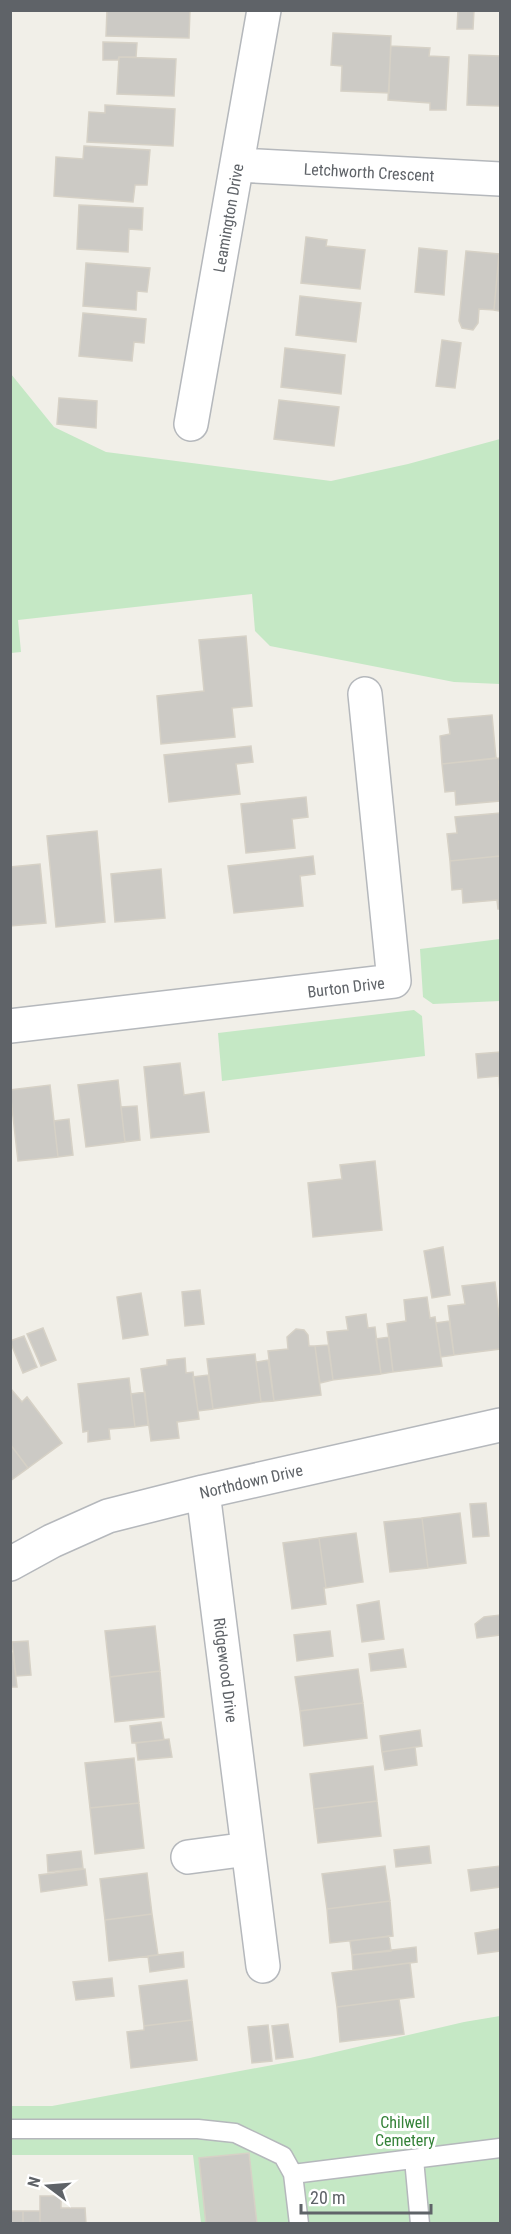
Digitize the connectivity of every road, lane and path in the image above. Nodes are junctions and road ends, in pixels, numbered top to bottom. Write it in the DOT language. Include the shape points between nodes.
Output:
graph roads {
  1 [pos="264,10"];
  2 [pos="238,165"];
  3 [pos="501,179"];
  4 [pos="191,424"];
  5 [pos="365,694"];
  6 [pos="10,1026"];
  7 [pos="501,1425"];
  8 [pos="203,1491"];
  9 [pos="10,1564"];
  10 [pos="248,1849"];
  11 [pos="188,1857"];
  12 [pos="263,1966"];
  13 [pos="10,2129"];
  14 [pos="501,2148"];
  15 [pos="414,2159"];
  16 [pos="293,2174"];
  17 [pos="299,2223"];
  18 [pos="420,2223"];
  1 -- 2 [label="street, Leamington Drive"];
  2 -- 3 [label="street, Letchworth Crescent"];
  2 -- 4 [label="street, Leamington Drive"];
  5 -- 6 [label="street, Burton Drive" via="394,981"];
  7 -- 8 [label="street, Northdown Drive"];
  8 -- 9 [label="street, Northdown Drive" via="108,1516"];
  8 -- 10 [label="street, Ridgewood Drive"];
  10 -- 11 [label="street"];
  10 -- 12 [label="street, Ridgewood Drive"];
  13 -- 16 [label="lane" via="198,2129 235,2133 284,2156"];
  14 -- 15 [label="lane"];
  15 -- 16 [label="lane"];
  15 -- 18 [label="lane"];
  16 -- 17 [label="lane"];
}
